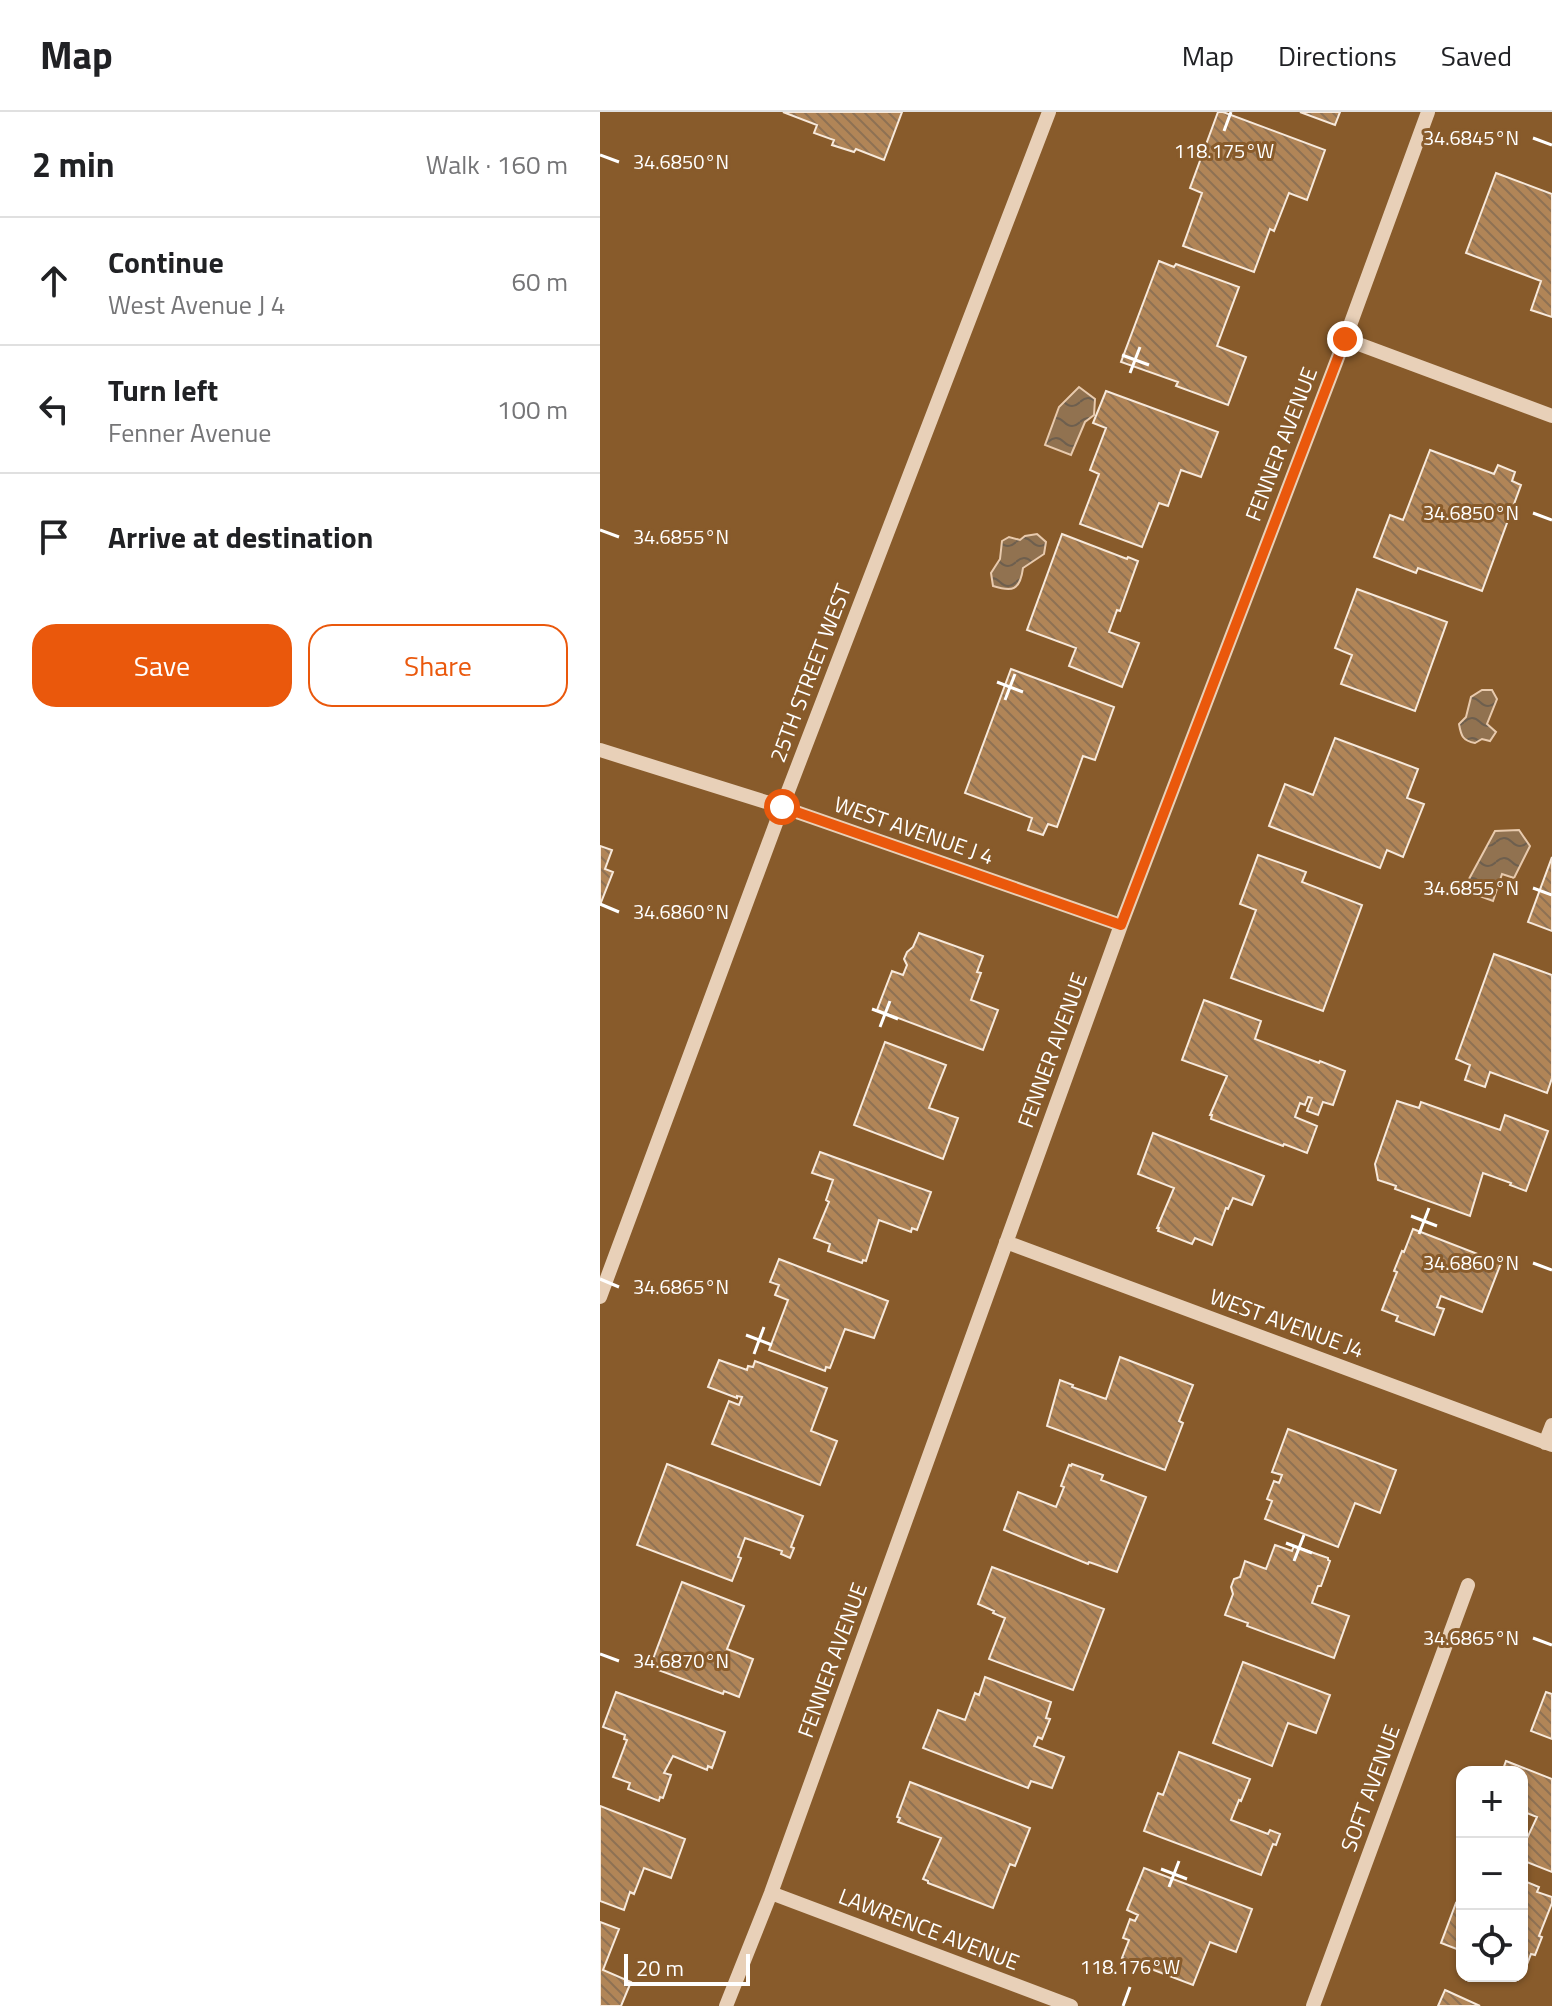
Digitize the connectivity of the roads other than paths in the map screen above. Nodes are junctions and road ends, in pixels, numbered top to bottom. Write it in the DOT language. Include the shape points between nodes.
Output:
graph roads {
  1 [pos="1049,112"];
  2 [pos="1428,112"];
  3 [pos="1345,339"];
  4 [pos="1552,416"];
  5 [pos="600,750"];
  6 [pos="782,807"];
  7 [pos="1121,925"];
  8 [pos="1006,1242"];
  9 [pos="600,1297"];
  10 [pos="1552,1425"];
  11 [pos="1549,1444"];
  12 [pos="1468,1585"];
  13 [pos="771,1893"];
  14 [pos="726,2006"];
  15 [pos="1071,2006"];
  16 [pos="1313,2006"];
  1 -- 6 [label="street, 25TH STREET WEST"];
  2 -- 3 [label="street, FENNER AVENUE"];
  3 -- 4 [label="street"];
  3 -- 7 [label="street, FENNER AVENUE"];
  5 -- 6 [label="street, WEST AVENUE J 4"];
  6 -- 7 [label="street, WEST AVENUE J 4"];
  6 -- 9 [label="street, 25TH STREET WEST"];
  7 -- 8 [label="street, FENNER AVENUE"];
  8 -- 11 [label="street, WEST AVENUE J4"];
  8 -- 13 [label="street, FENNER AVENUE"];
  10 -- 11 [label="street"];
  12 -- 16 [label="street, SOFT AVENUE"];
  13 -- 14 [label="street, FENNER AVENUE"];
  13 -- 15 [label="street, LAWRENCE AVENUE"];
}
